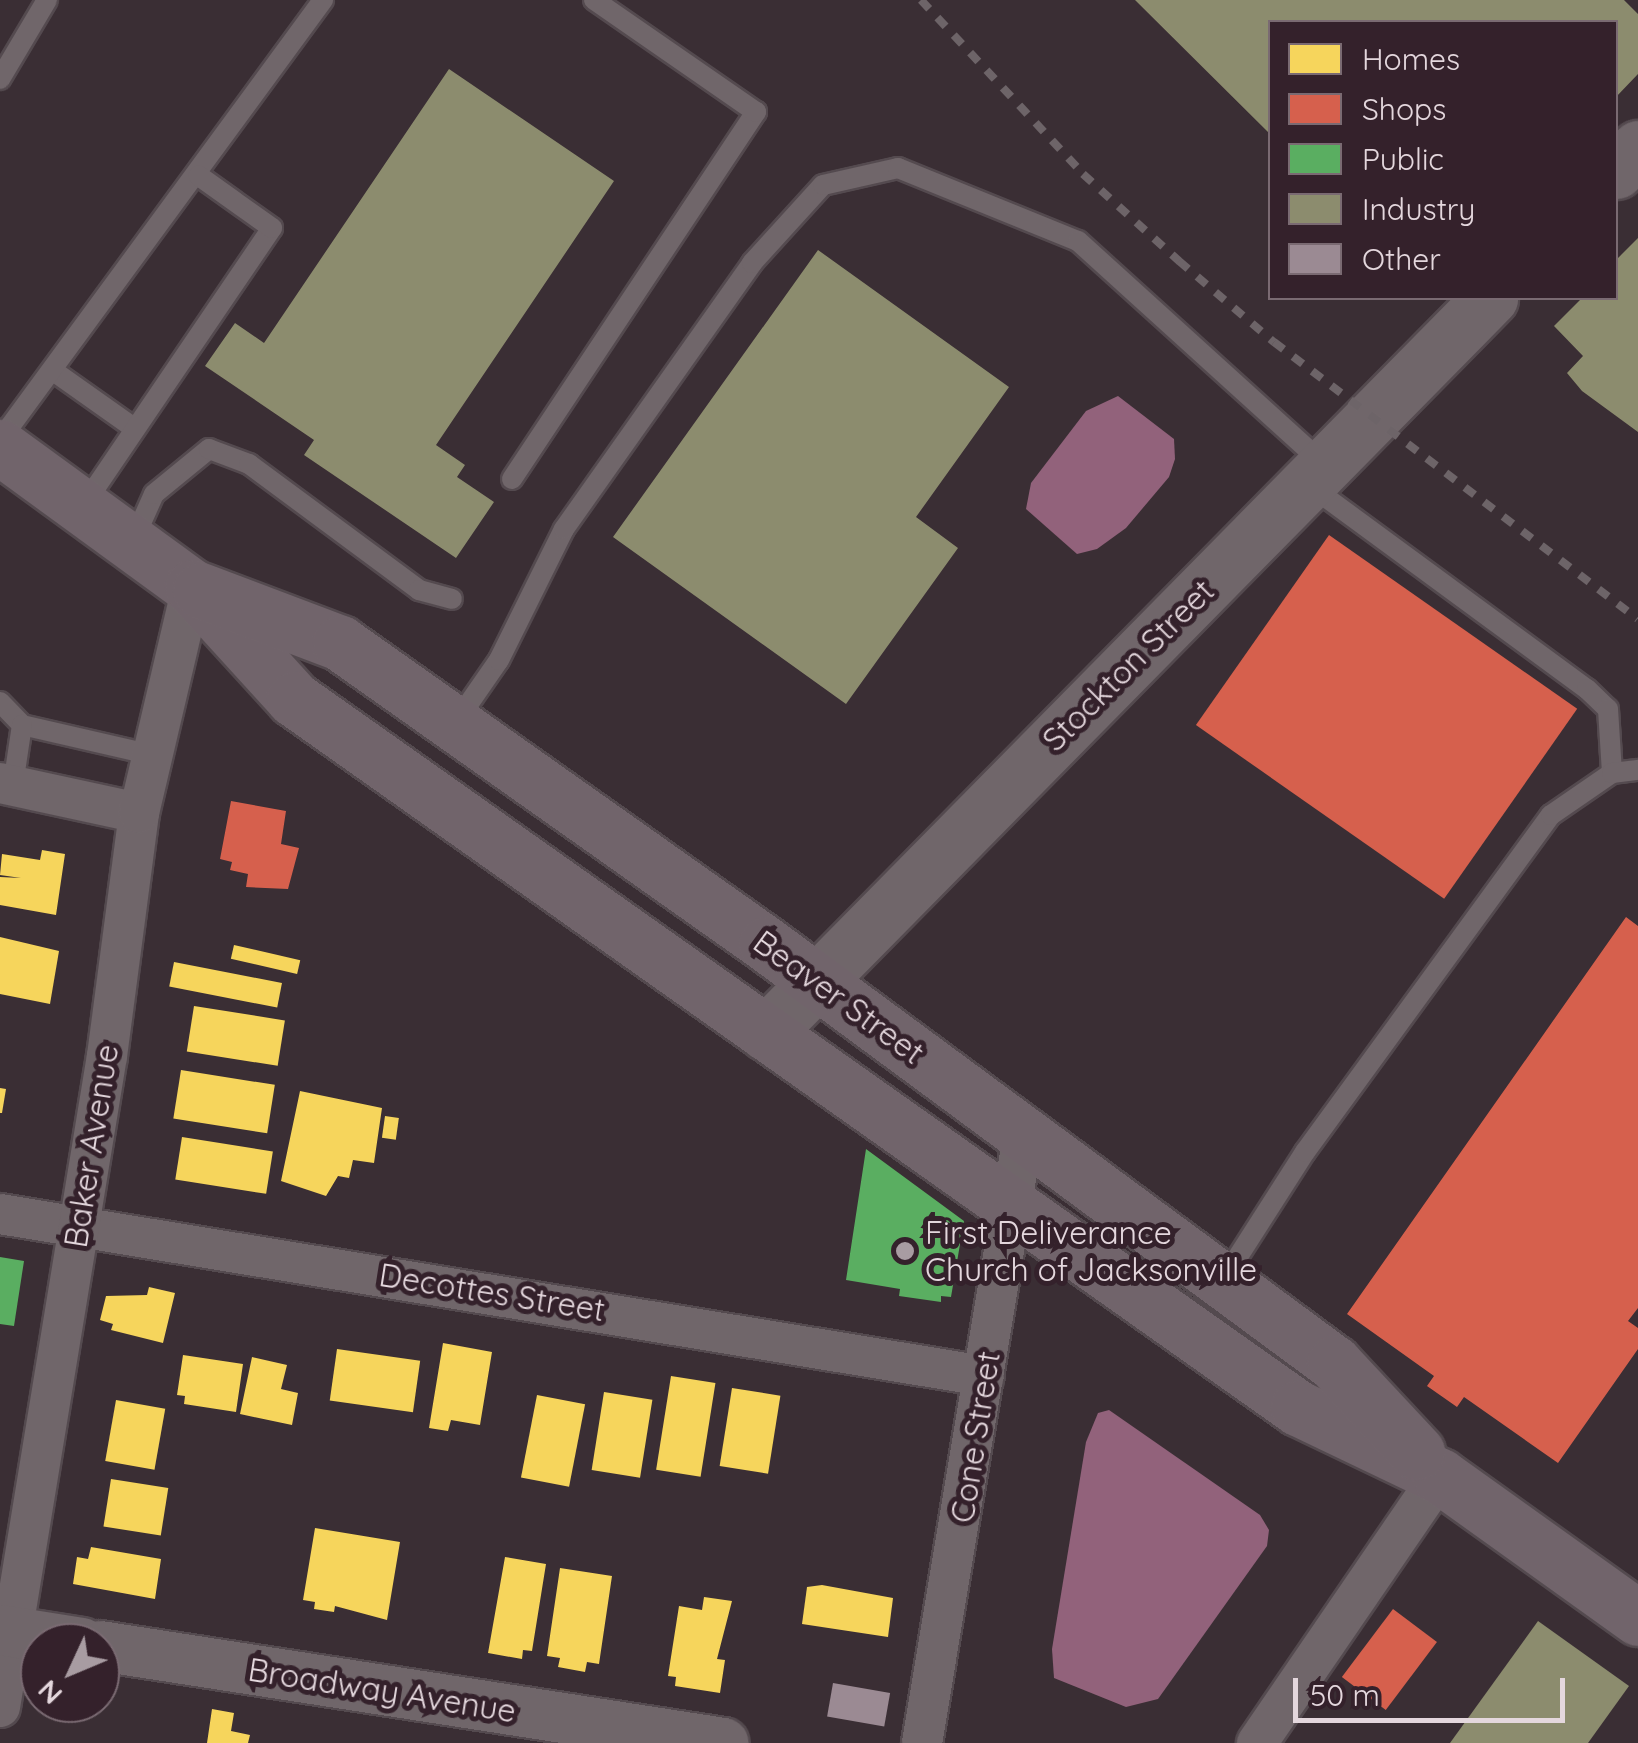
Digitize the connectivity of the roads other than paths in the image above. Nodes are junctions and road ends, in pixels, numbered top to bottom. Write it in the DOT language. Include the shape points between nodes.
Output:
graph roads {
  1 [pos="47,0"];
  2 [pos="323,0"];
  3 [pos="594,0"];
  4 [pos="0,79"];
  5 [pos="1638,148"];
  6 [pos="1618,168"];
  7 [pos="199,176"];
  8 [pos="1488,300"];
  9 [pos="52,370"];
  10 [pos="134,428"];
  11 [pos="0,443"];
  12 [pos="1316,474"];
  13 [pos="512,479"];
  14 [pos="82,508"];
  15 [pos="132,543"];
  16 [pos="192,587"];
  17 [pos="452,599"];
  18 [pos="0,702"];
  19 [pos="454,724"];
  20 [pos="22,725"];
  21 [pos="153,755"];
  22 [pos="1638,770"];
  23 [pos="1612,773"];
  24 [pos="6,784"];
  25 [pos="139,813"];
  26 [pos="817,981"];
  27 [pos="766,1033"];
  28 [pos="1024,1130"];
  29 [pos="1014,1209"];
  30 [pos="0,1214"];
  31 [pos="78,1226"];
  32 [pos="1224,1279"];
  33 [pos="1186,1328"];
  34 [pos="984,1376"];
  35 [pos="1440,1476"];
  36 [pos="1638,1618"];
  37 [pos="5,1631"];
  38 [pos="120,1649"];
  39 [pos="0,1707"];
  40 [pos="724,1743"];
  41 [pos="922,1743"];
  42 [pos="1256,1743"];
  1 -- 4 [label="lane"];
  2 -- 7 [label="lane"];
  3 -- 13 [label="lane" via="756,112"];
  5 -- 6 [label="main road"];
  7 -- 9 [label="lane"];
  7 -- 10 [label="lane" via="272,228"];
  8 -- 12 [label="main road, Stockton Street"];
  9 -- 10 [label="lane"];
  9 -- 11 [label="lane"];
  10 -- 14 [label="lane"];
  11 -- 14 [label="main road, Beaver Street"];
  12 -- 19 [label="lane" via="1078,242 898,168 824,185 752,263 564,529 499,660"];
  12 -- 23 [label="lane" via="1608,709"];
  12 -- 26 [label="main road, Stockton Street"];
  14 -- 15 [label="main road, Beaver Street"];
  15 -- 16 [label="main road, Beaver Street"];
  15 -- 17 [label="lane" via="154,494 209,448 249,464 419,590"];
  16 -- 19 [label="main road, Beaver Street" via="340,643"];
  16 -- 21 [label="street, Baker Avenue"];
  16 -- 27 [label="main road, Beaver Street" via="294,699"];
  18 -- 20 [label="lane"];
  19 -- 26 [label="main road, Beaver Street"];
  20 -- 21 [label="lane"];
  20 -- 24 [label="lane"];
  21 -- 25 [label="street, Baker Avenue"];
  22 -- 23 [label="lane"];
  23 -- 32 [label="lane" via="1551,815 1304,1152"];
  24 -- 25 [label="street"];
  25 -- 31 [label="street, Baker Avenue"];
  26 -- 27 [label="main road, Stockton Street"];
  26 -- 28 [label="main road, Beaver Street"];
  27 -- 29 [label="main road, Beaver Street"];
  28 -- 29 [label="street, Cone Street"];
  28 -- 32 [label="main road, Beaver Street"];
  29 -- 33 [label="main road, Beaver Street"];
  29 -- 34 [label="street, Cone Street"];
  30 -- 31 [label="street, Decottes Street"];
  31 -- 34 [label="street, Decottes Street"];
  31 -- 37 [label="street, Baker Avenue"];
  32 -- 33 [label="street"];
  32 -- 35 [label="main road, Beaver Street" via="1334,1363"];
  33 -- 35 [label="main road, Beaver Street" via="1298,1408"];
  34 -- 41 [label="street, Cone Street"];
  35 -- 36 [label="main road, Beaver Street"];
  35 -- 42 [label="street"];
  37 -- 39 [label="street, Baker Avenue"];
  38 -- 40 [label="street, Broadway Avenue"];
}
